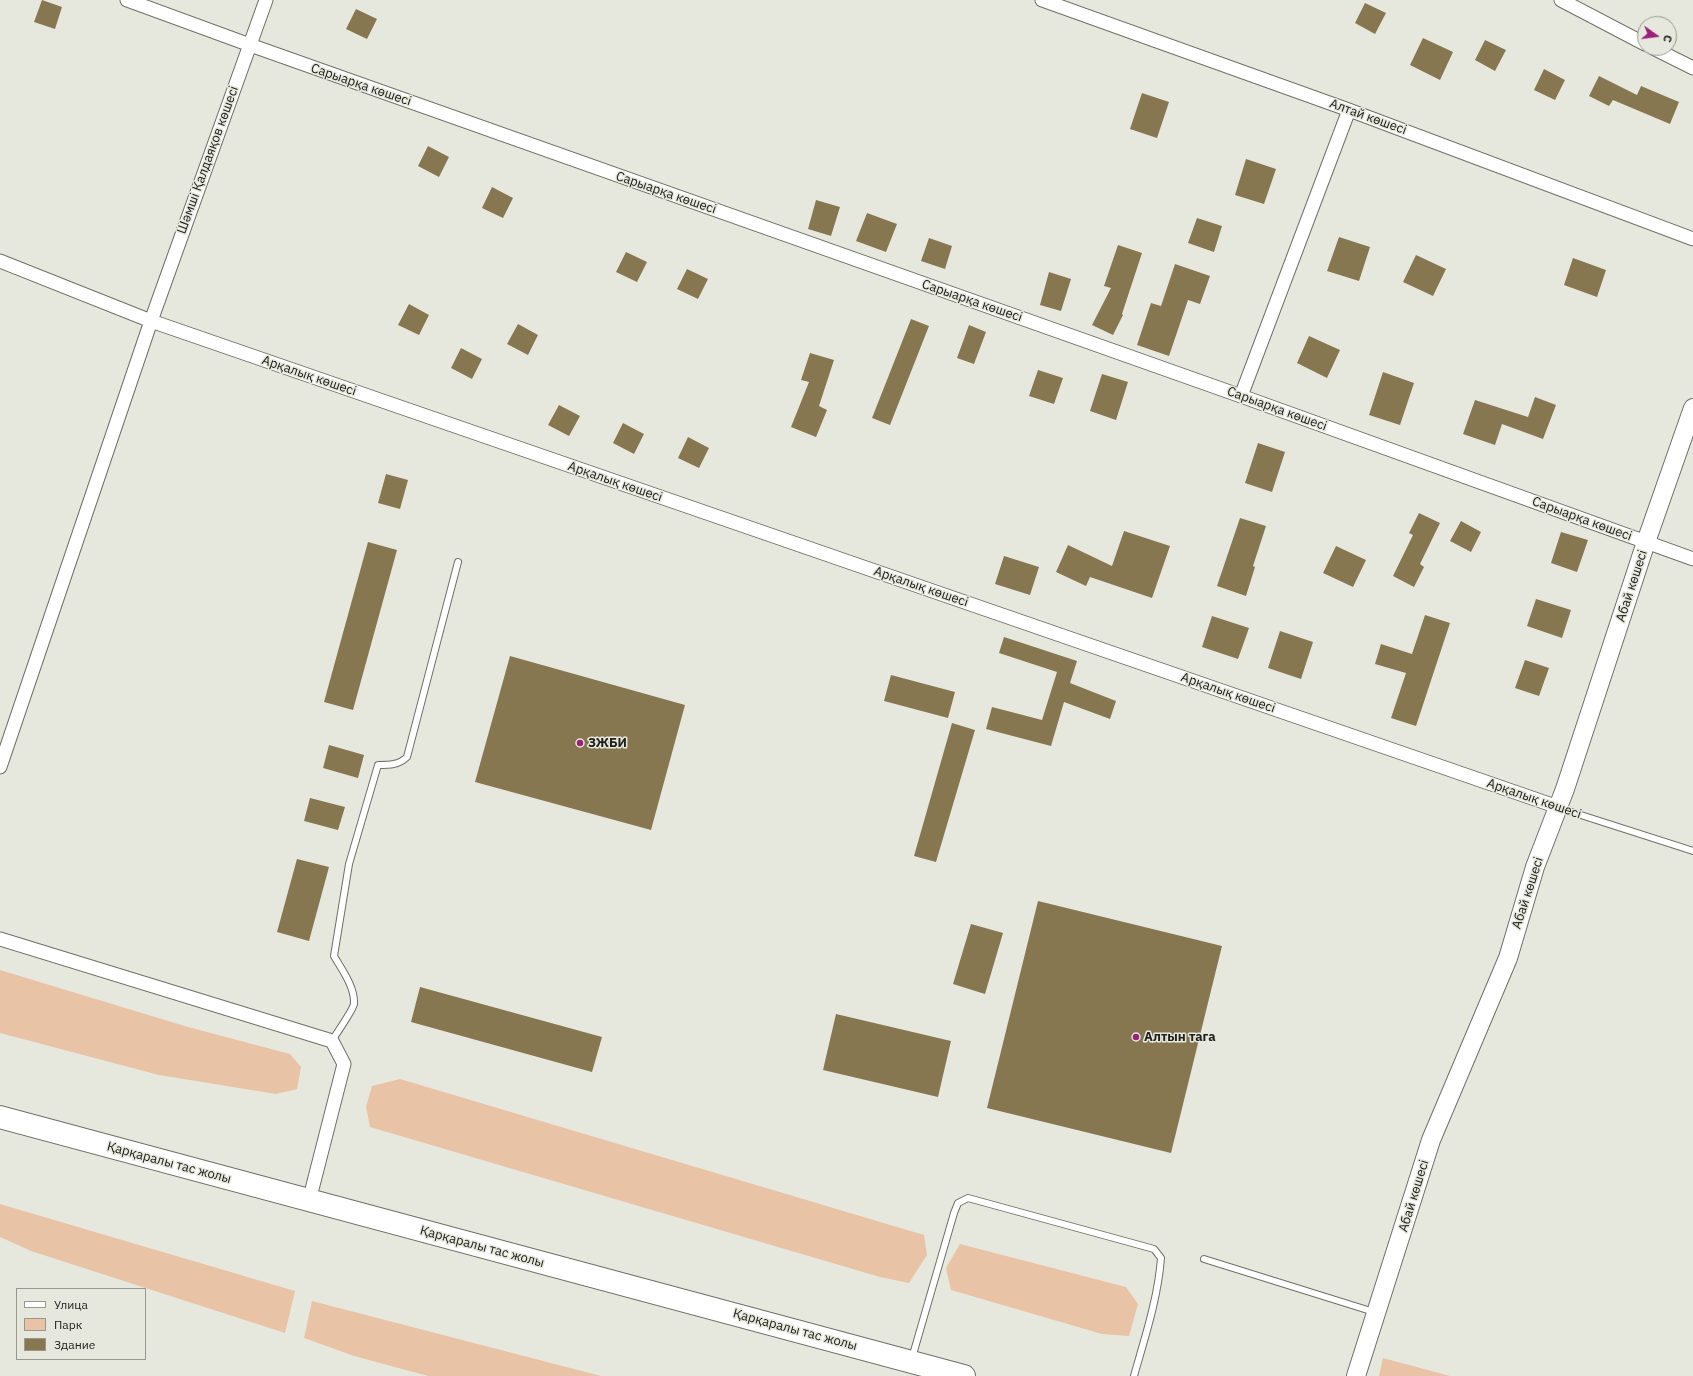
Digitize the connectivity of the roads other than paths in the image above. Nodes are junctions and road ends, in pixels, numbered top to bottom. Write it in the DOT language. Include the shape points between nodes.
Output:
graph roads {
  1 [pos="127,0"];
  2 [pos="266,0"];
  3 [pos="1042,0"];
  4 [pos="1561,0"];
  5 [pos="1637,40"];
  6 [pos="250,45"];
  7 [pos="1669,56"];
  8 [pos="1693,68"];
  9 [pos="1349,110"];
  10 [pos="1693,239"];
  11 [pos="0,261"];
  12 [pos="151,321"];
  13 [pos="1241,396"];
  14 [pos="1693,408"];
  15 [pos="1646,542"];
  16 [pos="1693,559"];
  17 [pos="458,562"];
  18 [pos="0,767"];
  19 [pos="1558,807"];
  20 [pos="1693,851"];
  21 [pos="0,939"];
  22 [pos="332,1041"];
  23 [pos="0,1117"];
  24 [pos="309,1200"];
  25 [pos="1204,1258"];
  26 [pos="1377,1313"];
  27 [pos="912,1362"];
  28 [pos="964,1376"];
  29 [pos="1134,1376"];
  30 [pos="1356,1376"];
  1 -- 6 [label="street, Сарыарқа көшесі"];
  2 -- 6 [label="street, Шәмші Қалдаяқов көшесі"];
  3 -- 9 [label="street, Алтай көшесі"];
  4 -- 5 [label="street"];
  6 -- 12 [label="street, Шәмші Қалдаяқов көшесі"];
  6 -- 13 [label="street, Сарыарқа көшесі"];
  7 -- 8 [label="street"];
  9 -- 10 [label="street, Алтай көшесі"];
  9 -- 13 [label="street"];
  11 -- 12 [label="street, Арқалық көшесі"];
  12 -- 18 [label="street, Шәмші Қалдаяқов көшесі"];
  12 -- 19 [label="street, Арқалық көшесі"];
  13 -- 15 [label="street, Сарыарқа көшесі"];
  14 -- 15 [label="main road, Абай көшесі"];
  15 -- 16 [label="street, Сарыарқа көшесі"];
  15 -- 19 [label="main road, Абай көшесі"];
  17 -- 22 [label="lane" via="408,757 397,764 378,765 349,864 334,956 352,990 354,1005"];
  19 -- 20 [label="lane, Арқалық көшесі"];
  19 -- 26 [label="main road, Абай көшесі" via="1534,867 1508,958 1431,1140"];
  21 -- 22 [label="street"];
  22 -- 24 [label="street" via="344,1064"];
  23 -- 24 [label="highway, Қарқаралы тас жолы"];
  24 -- 27 [label="highway, Қарқаралы тас жолы"];
  25 -- 26 [label="lane"];
  26 -- 30 [label="main road, Абай көшесі"];
  27 -- 28 [label="highway, Қарқаралы тас жолы"];
  27 -- 29 [label="lane" via="954,1213 958,1203 968,1198 1154,1249 1161,1258 1160,1272"];
}
